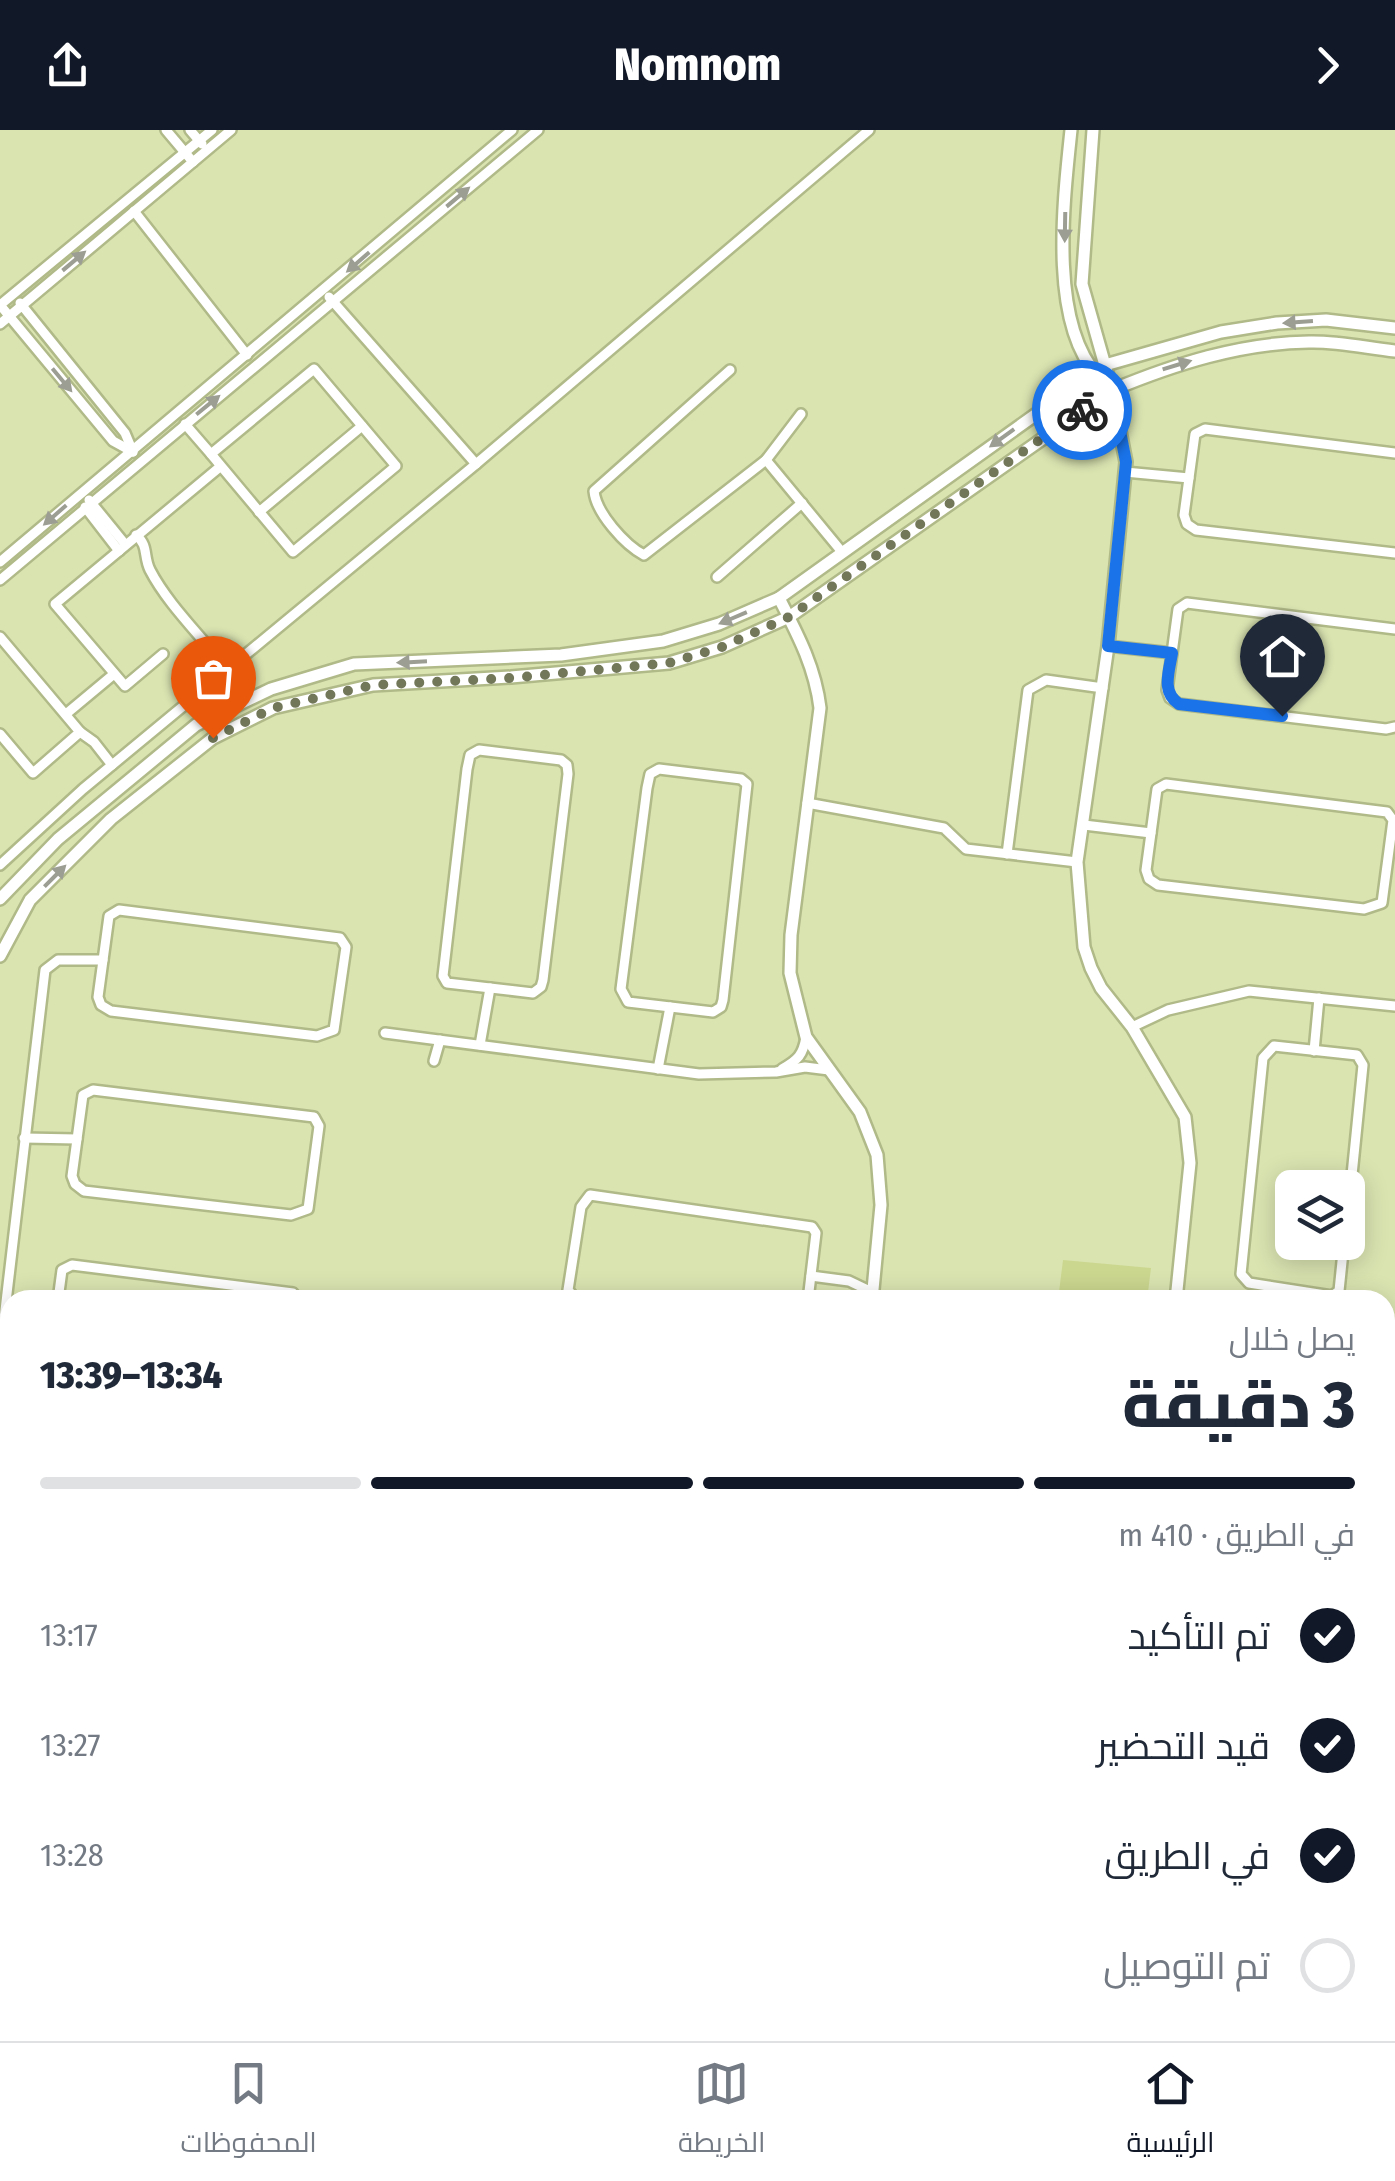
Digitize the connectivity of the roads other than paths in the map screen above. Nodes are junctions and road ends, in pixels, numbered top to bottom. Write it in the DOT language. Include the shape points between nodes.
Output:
graph roads {
  1 [pos="166,130"];
  2 [pos="190,130"];
  3 [pos="212,130"];
  4 [pos="231,130"];
  5 [pos="512,130"];
  6 [pos="538,130"];
  7 [pos="869,130"];
  8 [pos="1071,130"];
  9 [pos="1093,130"];
  10 [pos="199,140"];
  11 [pos="207,150"];
  12 [pos="185,152"];
  13 [pos="193,162"];
  14 [pos="134,212"];
  15 [pos="325,290"];
  16 [pos="13,294"];
  17 [pos="332,301"];
  18 [pos="22,306"];
  19 [pos="10,316"];
  20 [pos="0,324"];
  21 [pos="1395,328"];
  22 [pos="1395,352"];
  23 [pos="247,356"];
  24 [pos="1099,368"];
  25 [pos="730,370"];
  26 [pos="1112,390"];
  27 [pos="801,414"];
  28 [pos="185,424"];
  29 [pos="362,426"];
  30 [pos="133,452"];
  31 [pos="1395,453"];
  32 [pos="211,454"];
  33 [pos="766,460"];
  34 [pos="476,464"];
  35 [pos="221,466"];
  36 [pos="1125,472"];
  37 [pos="1189,478"];
  38 [pos="83,491"];
  39 [pos="802,503"];
  40 [pos="88,505"];
  41 [pos="259,512"];
  42 [pos="136,535"];
  43 [pos="122,547"];
  44 [pos="842,552"];
  45 [pos="1395,553"];
  46 [pos="0,562"];
  47 [pos="717,577"];
  48 [pos="0,580"];
  49 [pos="779,598"];
  50 [pos="789,617"];
  51 [pos="1395,630"];
  52 [pos="0,637"];
  53 [pos="1108,646"];
  54 [pos="1172,653"];
  55 [pos="163,654"];
  56 [pos="217,657"];
  57 [pos="114,674"];
  58 [pos="1102,688"];
  59 [pos="66,714"];
  60 [pos="1395,727"];
  61 [pos="80,732"];
  62 [pos="0,734"];
  63 [pos="112,765"];
  64 [pos="807,803"];
  65 [pos="1084,824"];
  66 [pos="1151,833"];
  67 [pos="1007,854"];
  68 [pos="1078,862"];
  69 [pos="0,865"];
  70 [pos="0,898"];
  71 [pos="0,956"];
  72 [pos="104,960"];
  73 [pos="490,988"];
  74 [pos="1319,998"];
  75 [pos="1395,1006"];
  76 [pos="670,1007"];
  77 [pos="1132,1027"];
  78 [pos="385,1033"];
  79 [pos="806,1037"];
  80 [pos="440,1040"];
  81 [pos="480,1045"];
  82 [pos="1314,1051"];
  83 [pos="434,1061"];
  84 [pos="658,1068"];
  85 [pos="829,1070"];
  86 [pos="776,1072"];
  87 [pos="24,1138"];
  88 [pos="77,1139"];
  89 [pos="1353,1170"];
  90 [pos="1342,1260"];
  91 [pos="811,1276"];
  92 [pos="11,1290"];
  93 [pos="59,1290"];
  94 [pos="269,1290"];
  95 [pos="568,1290"];
  96 [pos="809,1290"];
  97 [pos="863,1290"];
  98 [pos="873,1290"];
  99 [pos="1177,1290"];
  100 [pos="1294,1290"];
  101 [pos="1339,1290"];
  1 -- 12 [label="street"];
  2 -- 10 [label="street"];
  3 -- 10 [label="street"];
  4 -- 11 [label="street"];
  5 -- 15 [label="street, one-way"];
  17 -- 6 [label="street, one-way"];
  7 -- 34 [label="street"];
  8 -- 24 [label="street, one-way" via="1064,284 1070,318"];
  9 -- 24 [label="street" via="1082,284"];
  10 -- 11 [label="street"];
  10 -- 12 [label="street"];
  11 -- 13 [label="street"];
  12 -- 13 [label="street"];
  12 -- 16 [label="street"];
  13 -- 14 [label="street"];
  18 -- 14 [label="street, one-way"];
  14 -- 23 [label="street"];
  15 -- 17 [label="street"];
  15 -- 23 [label="street"];
  16 -- 18 [label="street"];
  16 -- 19 [label="street" via="0,305"];
  28 -- 17 [label="street, one-way"];
  17 -- 34 [label="street"];
  18 -- 19 [label="street"];
  18 -- 30 [label="street" via="126,433"];
  19 -- 20 [label="street"];
  19 -- 30 [label="street, one-way" via="113,440"];
  21 -- 24 [label="street, one-way" via="1326,320 1277,323"];
  26 -- 22 [label="street, one-way" via="1248,346 1312,342"];
  23 -- 30 [label="street"];
  24 -- 26 [label="street"];
  24 -- 44 [label="street, one-way"];
  25 -- 33 [label="street" via="598,485 595,505 644,555"];
  26 -- 36 [label="street"];
  26 -- 50 [label="street"];
  27 -- 33 [label="street"];
  28 -- 32 [label="street"];
  28 -- 40 [label="street"];
  29 -- 32 [label="street" via="314,369"];
  29 -- 41 [label="street"];
  29 -- 41 [label="street" via="396,466 308,540 293,552"];
  30 -- 38 [label="street"];
  31 -- 37 [label="street" via="1205,429 1195,434"];
  32 -- 35 [label="street"];
  33 -- 39 [label="street"];
  34 -- 63 [label="street"];
  35 -- 41 [label="street"];
  35 -- 42 [label="street"];
  36 -- 37 [label="street"];
  36 -- 53 [label="street"];
  37 -- 45 [label="street" via="1184,516 1196,530"];
  38 -- 40 [label="street"];
  38 -- 46 [label="street, one-way"];
  39 -- 44 [label="street"];
  39 -- 47 [label="street"];
  40 -- 43 [label="street"];
  40 -- 48 [label="street"];
  42 -- 43 [label="street"];
  42 -- 56 [label="street" via="155,579"];
  43 -- 57 [label="street" via="55,604"];
  44 -- 49 [label="street"];
  49 -- 50 [label="street"];
  49 -- 70 [label="street, one-way" via="664,641 560,655 354,664 271,689 196,726 58,838"];
  50 -- 64 [label="street" via="815,675 820,708"];
  71 -- 50 [label="street, one-way" via="30,900 111,818 213,738 273,708 373,685 669,663"];
  51 -- 54 [label="street" via="1188,603 1178,608"];
  52 -- 59 [label="street"];
  53 -- 54 [label="street"];
  53 -- 58 [label="street"];
  54 -- 60 [label="street" via="1167,690 1179,704"];
  55 -- 57 [label="street" via="125,686"];
  57 -- 59 [label="street"];
  58 -- 65 [label="street"];
  58 -- 67 [label="street" via="1046,680 1028,690"];
  59 -- 61 [label="street"];
  61 -- 62 [label="street" via="33,773"];
  61 -- 63 [label="street"];
  63 -- 69 [label="street"];
  64 -- 67 [label="street" via="944,828 966,849"];
  64 -- 79 [label="street" via="790,973"];
  65 -- 66 [label="street"];
  65 -- 68 [label="street"];
  66 -- 66 [label="street" via="1146,870 1158,885 1364,909 1382,904 1393,820 1388,812 1166,784 1157,789"];
  67 -- 68 [label="street"];
  68 -- 77 [label="street" via="1084,948 1100,988"];
  72 -- 72 [label="street" via="98,997 111,1011 317,1036 334,1030 346,946 340,938 119,910 110,916"];
  72 -- 87 [label="street" via="58,960 44,970"];
  73 -- 73 [label="street" via="533,993 543,980 568,774 561,760 479,750 470,755 441,970 448,983"];
  73 -- 81 [label="street"];
  74 -- 75 [label="street"];
  74 -- 77 [label="street" via="1249,991 1168,1010"];
  74 -- 82 [label="street"];
  76 -- 76 [label="street" via="713,1012 723,1000 748,793 741,779 659,769 650,774 621,990 628,1002"];
  76 -- 84 [label="street"];
  77 -- 99 [label="street" via="1185,1118 1190,1164"];
  78 -- 80 [label="street"];
  79 -- 85 [label="street"];
  79 -- 86 [label="street" via="798,1060"];
  80 -- 81 [label="street"];
  80 -- 83 [label="street"];
  81 -- 84 [label="street"];
  82 -- 89 [label="street" via="1356,1055 1364,1065"];
  82 -- 100 [label="street" via="1274,1046 1263,1058 1241,1274 1249,1283"];
  84 -- 86 [label="street"];
  85 -- 86 [label="street"];
  85 -- 98 [label="street" via="860,1112 877,1155 882,1205"];
  87 -- 88 [label="street"];
  87 -- 92 [label="street"];
  88 -- 88 [label="street" via="72,1176 84,1190 291,1215 308,1209 320,1126 314,1118 93,1090 83,1095"];
  90 -- 101 [label="street"];
  91 -- 95 [label="street" via="816,1233 806,1224 590,1196 581,1207"];
  91 -- 96 [label="street"];
  91 -- 97 [label="street" via="849,1281"];
  93 -- 94 [label="street" via="62,1270 72,1265"];
}
